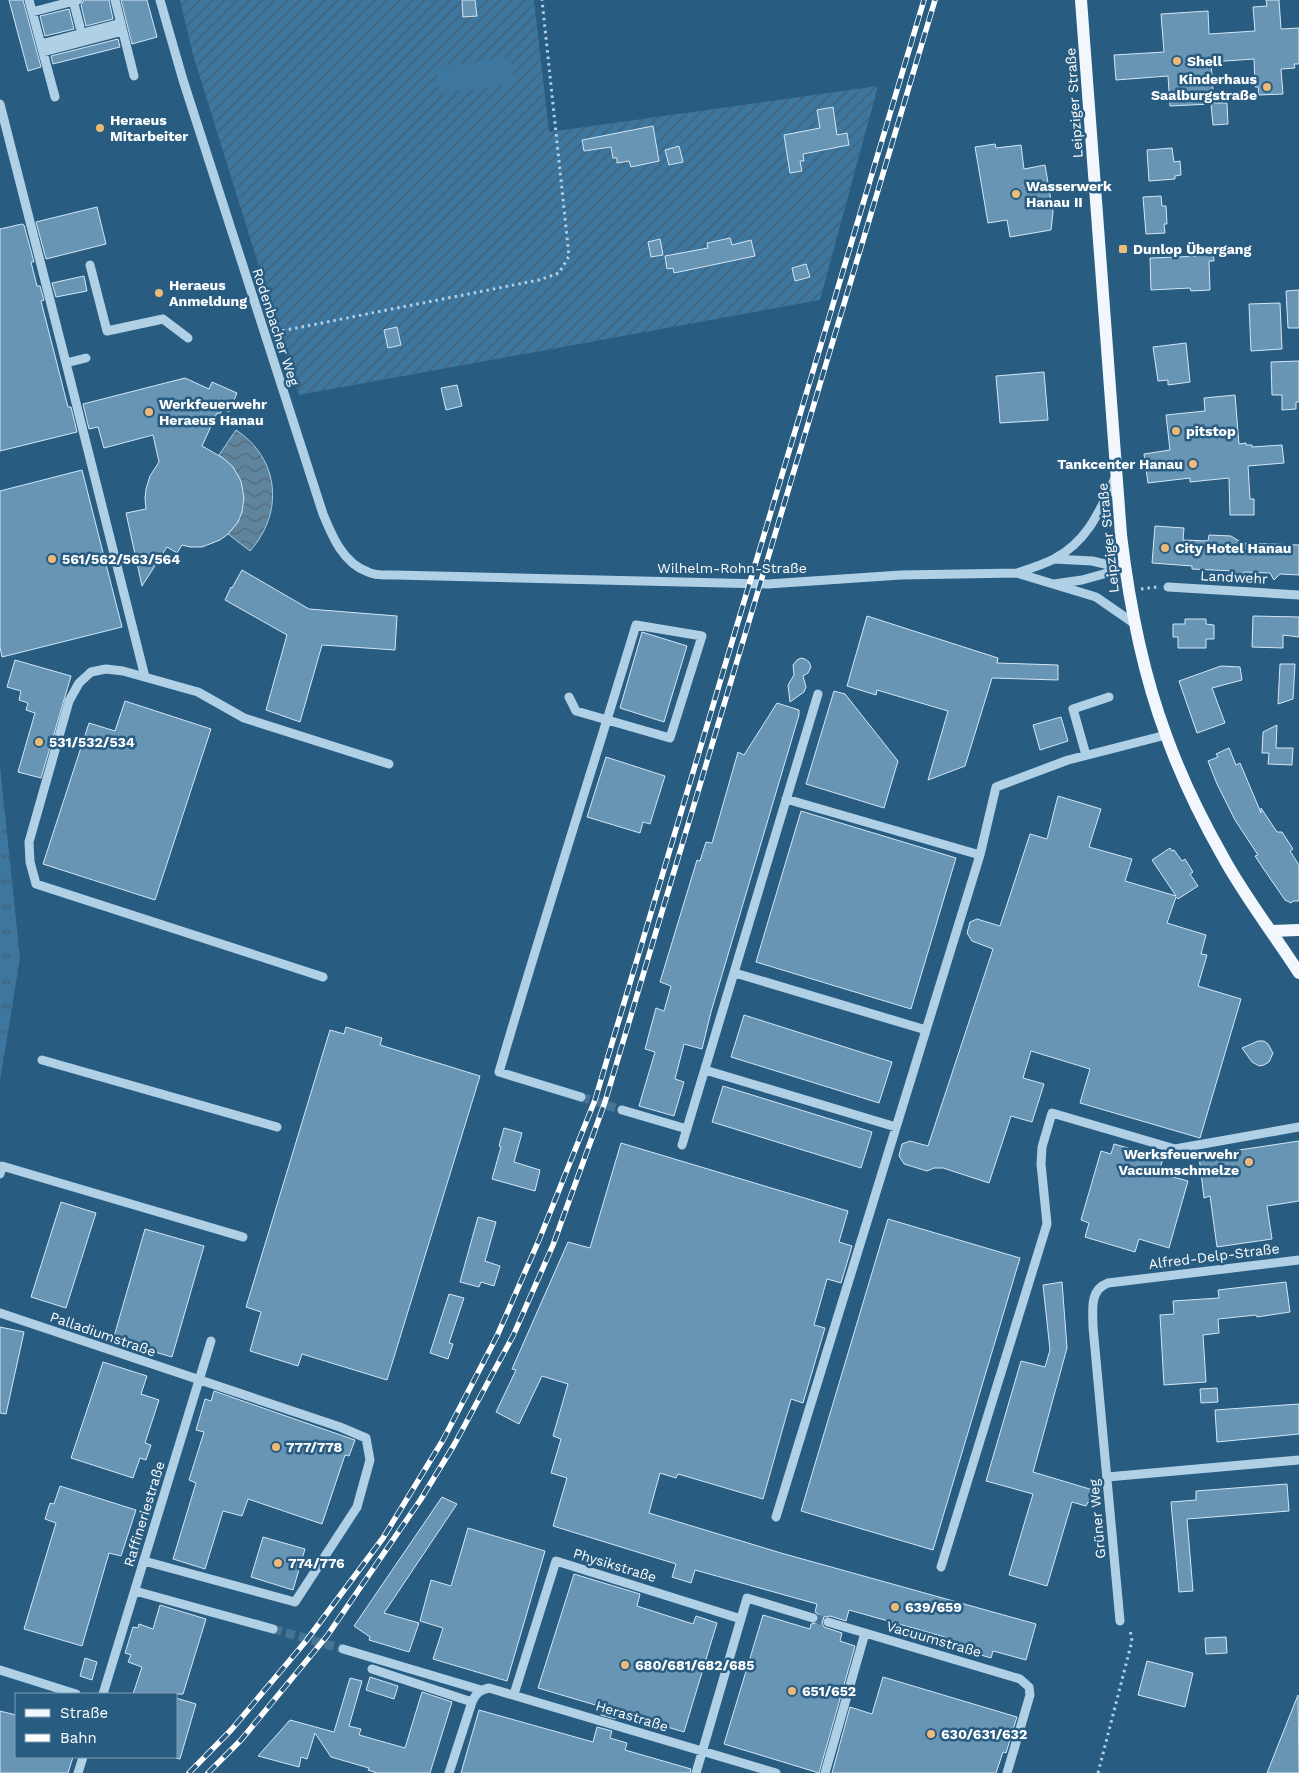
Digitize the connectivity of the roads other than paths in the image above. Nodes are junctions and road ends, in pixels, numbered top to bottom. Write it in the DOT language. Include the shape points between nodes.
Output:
graph roads {
  1 [pos="29,0"];
  2 [pos="75,0"];
  3 [pos="115,0"];
  4 [pos="160,0"];
  5 [pos="1081,0"];
  6 [pos="32,12"];
  7 [pos="80,27"];
  8 [pos="122,27"];
  9 [pos="42,48"];
  10 [pos="134,76"];
  11 [pos="55,97"];
  12 [pos="0,104"];
  13 [pos="90,265"];
  14 [pos="188,338"];
  15 [pos="86,358"];
  16 [pos="66,363"];
  17 [pos="1116,476"];
  18 [pos="1054,559"];
  19 [pos="1125,568"];
  20 [pos="1017,573"];
  21 [pos="447,577"];
  22 [pos="1050,584"];
  23 [pos="1168,587"];
  24 [pos="1299,594"];
  25 [pos="1136,624"];
  26 [pos="145,677"];
  27 [pos="818,694"];
  28 [pos="569,697"];
  29 [pos="1109,697"];
  30 [pos="607,720"];
  31 [pos="1166,735"];
  32 [pos="1086,755"];
  33 [pos="389,764"];
  34 [pos="786,799"];
  35 [pos="980,855"];
  36 [pos="1271,930"];
  37 [pos="1299,930"];
  38 [pos="735,973"];
  39 [pos="1299,973"];
  40 [pos="323,976"];
  41 [pos="926,1030"];
  42 [pos="42,1060"];
  43 [pos="705,1070"];
  44 [pos="581,1097"];
  45 [pos="622,1110"];
  46 [pos="276,1127"];
  47 [pos="896,1127"];
  48 [pos="1299,1127"];
  49 [pos="687,1129"];
  50 [pos="682,1144"];
  51 [pos="1,1170"];
  52 [pos="243,1237"];
  53 [pos="1299,1260"];
  54 [pos="1132,1280"];
  55 [pos="0,1313"];
  56 [pos="211,1341"];
  57 [pos="198,1380"];
  58 [pos="1299,1460"];
  59 [pos="1107,1477"];
  60 [pos="776,1516"];
  61 [pos="144,1561"];
  62 [pos="941,1567"];
  63 [pos="135,1591"];
  64 [pos="742,1618"];
  65 [pos="813,1618"];
  66 [pos="1120,1621"];
  67 [pos="828,1622"];
  68 [pos="273,1629"];
  69 [pos="865,1634"];
  70 [pos="343,1649"];
  71 [pos="372,1669"];
  72 [pos="0,1670"];
  73 [pos="73,1693"];
  74 [pos="103,1693"];
  75 [pos="514,1694"];
  76 [pos="476,1696"];
  77 [pos="702,1751"];
  78 [pos="83,1758"];
  79 [pos="78,1773"];
  80 [pos="450,1773"];
  81 [pos="696,1773"];
  82 [pos="776,1773"];
  83 [pos="825,1773"];
  84 [pos="1007,1773"];
  1 -- 6 [label="street"];
  2 -- 6 [label="street"];
  2 -- 7 [label="street"];
  3 -- 8 [label="street"];
  4 -- 21 [label="street, Rodenbacher Weg" via="264,334 333,539 356,566 367,572"];
  5 -- 17 [label="main road, Leipziger Straße"];
  6 -- 9 [label="street"];
  8 -- 9 [label="street"];
  8 -- 10 [label="street"];
  9 -- 11 [label="street"];
  12 -- 16 [label="street"];
  13 -- 14 [label="street" via="107,331 163,319"];
  15 -- 16 [label="street"];
  16 -- 26 [label="street"];
  17 -- 18 [label="street, Wilhelm-Rohn-Straße" via="1087,532 1079,542"];
  17 -- 19 [label="main road, Leipziger Straße"];
  18 -- 19 [label="street, Wilhelm-Rohn-Straße" via="1092,561"];
  18 -- 20 [label="street, Wilhelm-Rohn-Straße"];
  19 -- 22 [label="street, Wilhelm-Rohn-Straße" via="1082,580"];
  19 -- 25 [label="main road, Leipziger Straße"];
  20 -- 21 [label="street, Wilhelm-Rohn-Straße" via="901,575 768,584"];
  20 -- 22 [label="street, Wilhelm-Rohn-Straße"];
  22 -- 25 [label="street, Wilhelm-Rohn-Straße" via="1096,597"];
  23 -- 24 [label="street, Landwehr"];
  25 -- 31 [label="main road, Leipziger Straße"];
  26 -- 33 [label="street" via="198,692 244,718"];
  26 -- 40 [label="street" via="106,669 91,672 79,682 72,695 29,842 36,884"];
  27 -- 34 [label="street"];
  28 -- 30 [label="street" via="576,711"];
  29 -- 32 [label="street" via="1073,708"];
  30 -- 30 [label="street" via="670,738 702,636 636,625"];
  30 -- 44 [label="street" via="499,1072"];
  31 -- 32 [label="street"];
  31 -- 36 [label="main road, Leipziger Straße" via="1222,856"];
  32 -- 35 [label="street" via="996,787"];
  34 -- 35 [label="street"];
  34 -- 38 [label="street"];
  35 -- 41 [label="street"];
  36 -- 37 [label="main road"];
  36 -- 39 [label="main road, Leipziger Straße"];
  38 -- 41 [label="street"];
  38 -- 43 [label="street"];
  41 -- 47 [label="street"];
  42 -- 46 [label="street"];
  43 -- 47 [label="street"];
  43 -- 49 [label="street"];
  45 -- 49 [label="street"];
  47 -- 60 [label="street"];
  48 -- 62 [label="street" via="1175,1149 1052,1113 1041,1164 1047,1224"];
  49 -- 50 [label="street"];
  51 -- 52 [label="street"];
  53 -- 54 [label="street, Alfred-Delp-Straße"];
  54 -- 59 [label="street, Grüner Weg" via="1100,1286 1093,1301"];
  55 -- 57 [label="street, Palladiumstraße"];
  56 -- 57 [label="street, Raffineriestraße"];
  57 -- 61 [label="street, Raffineriestraße"];
  57 -- 61 [label="street, Palladiumstraße" via="366,1438 370,1460 357,1507 295,1602"];
  58 -- 59 [label="street"];
  59 -- 66 [label="street, Grüner Weg"];
  61 -- 63 [label="street, Raffineriestraße"];
  63 -- 68 [label="street"];
  63 -- 74 [label="street, Raffineriestraße"];
  64 -- 65 [label="street" via="748,1598"];
  64 -- 75 [label="street, Physikstraße" via="556,1561"];
  64 -- 77 [label="street"];
  67 -- 69 [label="street, Vacuumstraße"];
  69 -- 83 [label="street"];
  69 -- 84 [label="street, Vacuumstraße" via="1020,1679 1029,1688 1030,1695"];
  70 -- 76 [label="street, Herastraße"];
  71 -- 76 [label="street"];
  72 -- 73 [label="street"];
  75 -- 76 [label="street, Herastraße" via="489,1688"];
  75 -- 77 [label="street, Herastraße"];
  76 -- 80 [label="street"];
  77 -- 81 [label="street"];
  77 -- 82 [label="street, Herastraße"];
  78 -- 79 [label="street"];
}
